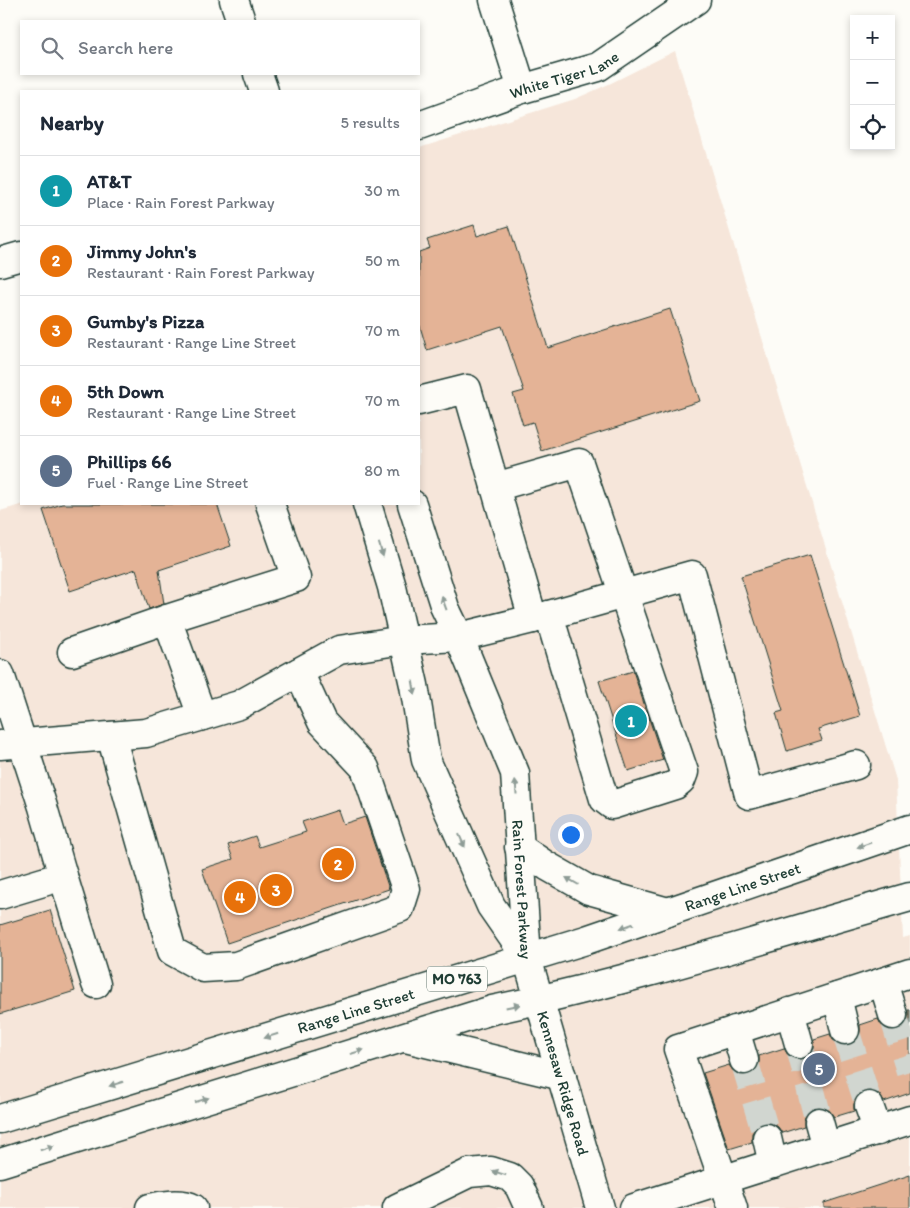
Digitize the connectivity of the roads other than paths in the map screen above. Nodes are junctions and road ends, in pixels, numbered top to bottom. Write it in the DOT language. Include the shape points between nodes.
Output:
graph roads {
  1 [pos="234,0"];
  2 [pos="494,0"];
  3 [pos="696,0"];
  4 [pos="241,20"];
  5 [pos="258,75"];
  6 [pos="522,89"];
  7 [pos="264,90"];
  8 [pos="420,126"];
  9 [pos="20,256"];
  10 [pos="0,262"];
  11 [pos="420,400"];
  12 [pos="495,486"];
  13 [pos="270,505"];
  14 [pos="367,505"];
  15 [pos="412,505"];
  16 [pos="624,594"];
  17 [pos="541,617"];
  18 [pos="167,619"];
  19 [pos="459,636"];
  20 [pos="403,640"];
  21 [pos="72,652"];
  22 [pos="299,672"];
  23 [pos="0,674"];
  24 [pos="202,716"];
  25 [pos="111,736"];
  26 [pos="12,744"];
  27 [pos="856,765"];
  28 [pos="910,829"];
  29 [pos="520,847"];
  30 [pos="63,876"];
  31 [pos="0,895"];
  32 [pos="910,897"];
  33 [pos="668,912"];
  34 [pos="527,958"];
  35 [pos="910,973"];
  36 [pos="883,982"];
  37 [pos="96,984"];
  38 [pos="837,997"];
  39 [pos="540,1000"];
  40 [pos="790,1012"];
  41 [pos="893,1015"];
  42 [pos="735,1030"];
  43 [pos="845,1030"];
  44 [pos="403,1038"];
  45 [pos="799,1044"];
  46 [pos="744,1060"];
  47 [pos="562,1076"];
  48 [pos="0,1119"];
  49 [pos="910,1120"];
  50 [pos="767,1138"];
  51 [pos="0,1162"];
  52 [pos="773,1164"];
  53 [pos="723,1180"];
  54 [pos="150,1208"];
  55 [pos="193,1208"];
  56 [pos="397,1208"];
  57 [pos="529,1208"];
  58 [pos="600,1208"];
  59 [pos="634,1208"];
  60 [pos="733,1208"];
  1 -- 4 [label="main road"];
  2 -- 6 [label="main road"];
  3 -- 6 [label="main road, White Tiger Lane" via="598,67"];
  5 -- 7 [label="main road"];
  6 -- 8 [label="main road, White Tiger Lane"];
  9 -- 10 [label="main road"];
  11 -- 12 [label="main road" via="467,389"];
  12 -- 16 [label="main road" via="579,463"];
  12 -- 17 [label="main road"];
  13 -- 18 [label="main road" via="296,578"];
  14 -- 20 [label="main road, Rain Forest Parkway, one-way" via="392,587"];
  19 -- 15 [label="main road, Rain Forest Parkway, one-way" via="445,608"];
  16 -- 17 [label="main road"];
  16 -- 17 [label="main road" via="684,772 675,785 612,805 604,799"];
  16 -- 27 [label="main road" via="692,575 749,795"];
  17 -- 19 [label="main road"];
  18 -- 21 [label="main road"];
  18 -- 24 [label="main road"];
  19 -- 20 [label="main road"];
  29 -- 19 [label="main road, Rain Forest Parkway, one-way" via="515,774"];
  20 -- 22 [label="main road" via="340,650"];
  20 -- 34 [label="main road, Rain Forest Parkway, one-way" via="426,760 491,906"];
  22 -- 24 [label="main road" via="239,705"];
  22 -- 25 [label="main road" via="322,722 365,768 406,889 400,908 236,966 203,968 172,951"];
  23 -- 26 [label="main road"];
  24 -- 25 [label="main road" via="146,733"];
  25 -- 26 [label="main road"];
  26 -- 30 [label="main road"];
  28 -- 33 [label="main road, Range Line Street / MO 763, one-way"];
  33 -- 29 [label="main road, one-way" via="589,890"];
  29 -- 34 [label="main road, Rain Forest Parkway"];
  30 -- 31 [label="main road"];
  30 -- 37 [label="main road"];
  32 -- 39 [label="main road, MO 763"];
  33 -- 34 [label="main road, Range Line Street / MO 763, one-way"];
  34 -- 39 [label="main road, Kennesaw Ridge Road"];
  34 -- 48 [label="main road, Range Line Street / MO 763, one-way"];
  35 -- 36 [label="main road"];
  36 -- 38 [label="main road"];
  36 -- 41 [label="main road"];
  38 -- 40 [label="main road"];
  38 -- 43 [label="main road"];
  44 -- 39 [label="main road, MO 763, one-way" via="492,1010"];
  39 -- 47 [label="main road, Kennesaw Ridge Road"];
  40 -- 42 [label="main road"];
  40 -- 45 [label="main road"];
  42 -- 46 [label="main road"];
  42 -- 53 [label="main road" via="678,1049"];
  44 -- 47 [label="main road"];
  51 -- 44 [label="main road, MO 763, one-way"];
  47 -- 58 [label="main road, Kennesaw Ridge Road"];
  49 -- 52 [label="main road" via="873,1119 823,1134"];
  50 -- 52 [label="main road"];
  52 -- 53 [label="main road"];
  53 -- 59 [label="main road"];
  53 -- 60 [label="main road"];
  54 -- 55 [label="main road" via="188,1205"];
  57 -- 56 [label="main road, one-way" via="520,1186 510,1177 491,1171 468,1174"];
}
